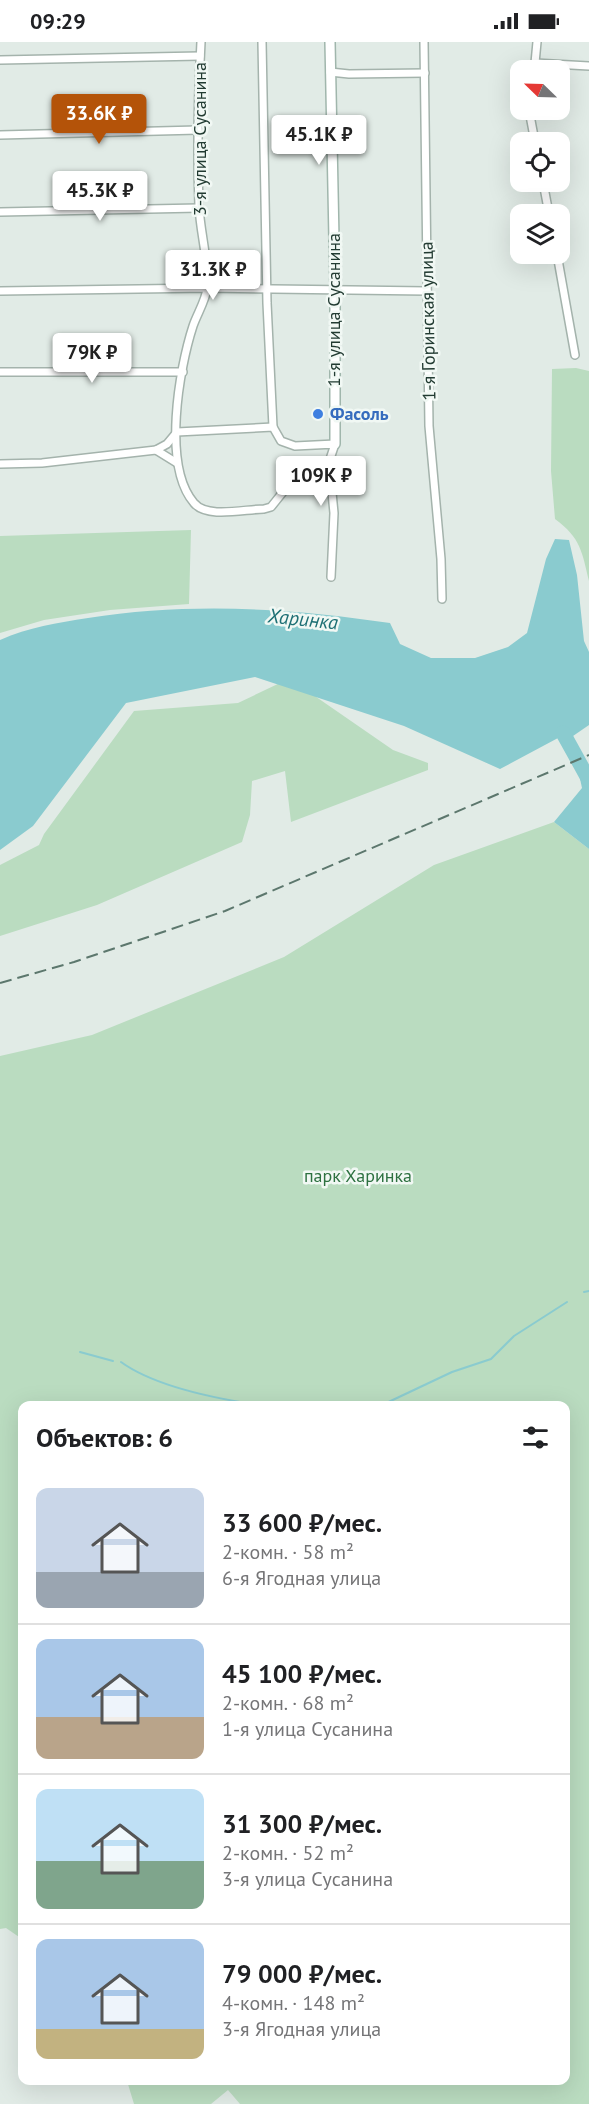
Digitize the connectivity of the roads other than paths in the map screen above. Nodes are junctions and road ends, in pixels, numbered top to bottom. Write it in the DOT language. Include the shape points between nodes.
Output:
graph roads {
  1 [pos="201,42"];
  2 [pos="262,42"];
  3 [pos="330,42"];
  4 [pos="424,42"];
  5 [pos="537,42"];
  6 [pos="200,56"];
  7 [pos="0,60"];
  8 [pos="535,60"];
  9 [pos="570,65"];
  10 [pos="589,66"];
  11 [pos="330,72"];
  12 [pos="425,73"];
  13 [pos="198,130"];
  14 [pos="0,135"];
  15 [pos="199,208"];
  16 [pos="0,212"];
  17 [pos="559,264"];
  18 [pos="207,288"];
  19 [pos="335,289"];
  20 [pos="267,290"];
  21 [pos="0,291"];
  22 [pos="427,291"];
  23 [pos="575,355"];
  24 [pos="0,372"];
  25 [pos="183,372"];
  26 [pos="273,427"];
  27 [pos="177,432"];
  28 [pos="335,444"];
  29 [pos="156,450"];
  30 [pos="329,462"];
  31 [pos="177,463"];
  32 [pos="0,464"];
  33 [pos="331,577"];
  34 [pos="442,599"];
  1 -- 6 [label="street, 3-я улица Сусанина"];
  2 -- 20 [label="street"];
  3 -- 11 [label="street, 1-я улица Сусанина"];
  4 -- 12 [label="street, 1-я Горинская улица"];
  5 -- 8 [label="street"];
  6 -- 7 [label="street"];
  6 -- 13 [label="street, 3-я улица Сусанина"];
  9 -- 10 [label="street"];
  11 -- 12 [label="street"];
  11 -- 19 [label="street, 1-я улица Сусанина"];
  12 -- 22 [label="street, 1-я Горинская улица"];
  13 -- 14 [label="street"];
  13 -- 15 [label="street, 3-я улица Сусанина"];
  15 -- 16 [label="street"];
  15 -- 18 [label="street, 3-я улица Сусанина"];
  17 -- 23 [label="street"];
  18 -- 20 [label="street"];
  18 -- 21 [label="street"];
  18 -- 25 [label="street, 3-я улица Сусанина" via="192,327"];
  19 -- 20 [label="street"];
  19 -- 22 [label="street"];
  19 -- 28 [label="street, 1-я улица Сусанина"];
  20 -- 26 [label="street"];
  22 -- 34 [label="street, 1-я Горинская улица" via="429,426"];
  24 -- 25 [label="street"];
  25 -- 27 [label="street, 3-я улица Сусанина"];
  26 -- 27 [label="street"];
  26 -- 28 [label="street" via="281,441 295,446"];
  27 -- 29 [label="street"];
  27 -- 31 [label="street, 3-я улица Сусанина"];
  28 -- 30 [label="street, 1-я улица Сусанина"];
  29 -- 31 [label="street"];
  29 -- 32 [label="street"];
  30 -- 31 [label="street, 3-я улица Сусанина" via="299,472 271,507 223,511 204,510 195,505 183,485"];
  30 -- 33 [label="street, 1-я улица Сусанина" via="334,513"];
}
